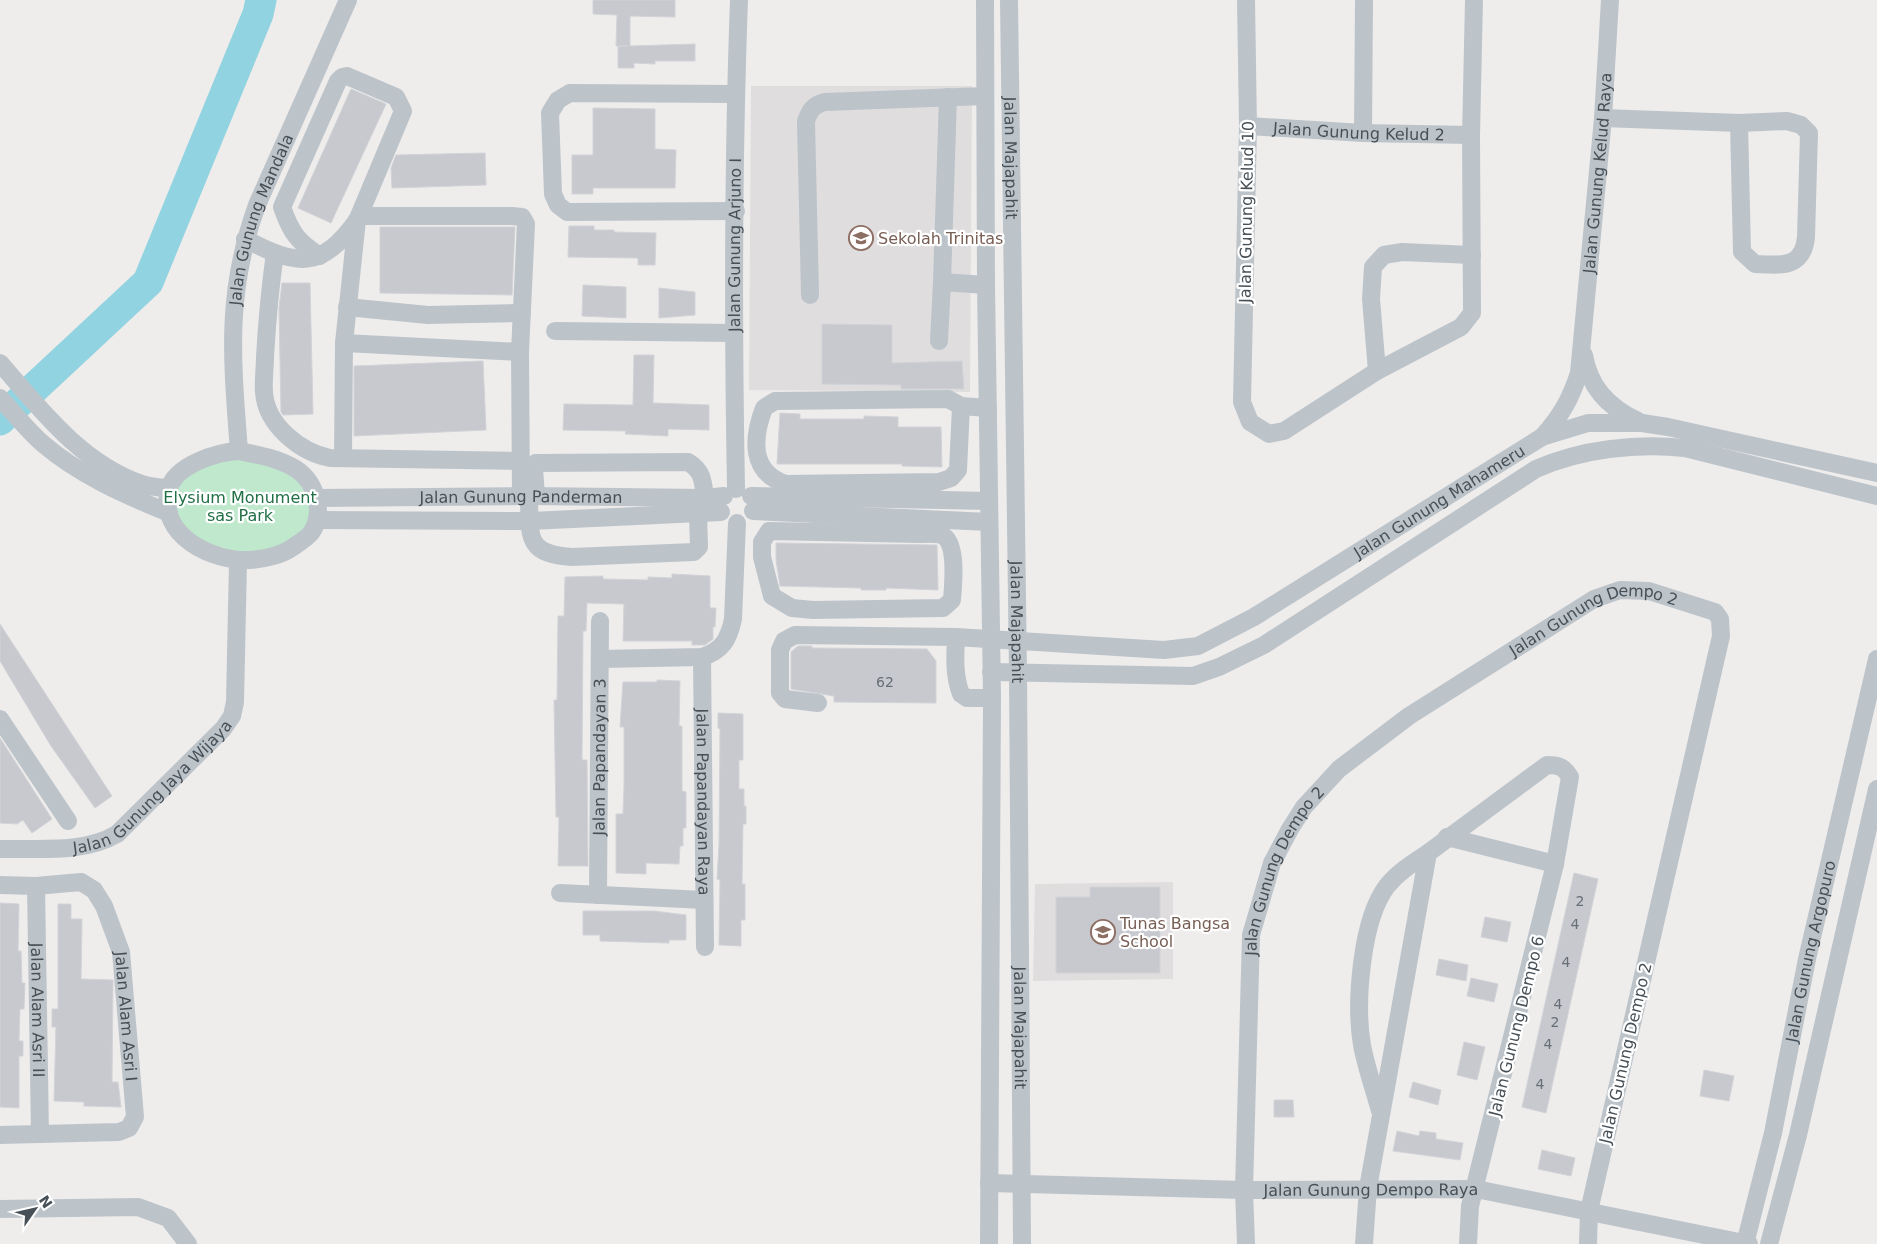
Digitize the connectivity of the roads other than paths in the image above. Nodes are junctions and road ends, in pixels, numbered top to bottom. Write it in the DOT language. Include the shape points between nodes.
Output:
graph roads {
  1 [pos="348,0"];
  2 [pos="739,0"];
  3 [pos="985,0"];
  4 [pos="1009,0"];
  5 [pos="1246,0"];
  6 [pos="1364,0"];
  7 [pos="1474,0"];
  8 [pos="1610,0"];
  9 [pos="985,47"];
  10 [pos="1009,47"];
  11 [pos="736,94"];
  12 [pos="985,96"];
  13 [pos="948,97"];
  14 [pos="1602,118"];
  15 [pos="1739,123"];
  16 [pos="1248,126"];
  17 [pos="1364,133"];
  18 [pos="1471,135"];
  19 [pos="736,211"];
  20 [pos="358,218"];
  21 [pos="245,239"];
  22 [pos="275,253"];
  23 [pos="1472,255"];
  24 [pos="320,256"];
  25 [pos="942,282"];
  26 [pos="986,285"];
  27 [pos="810,295"];
  28 [pos="347,307"];
  29 [pos="522,313"];
  30 [pos="556,331"];
  31 [pos="734,333"];
  32 [pos="939,341"];
  33 [pos="344,343"];
  34 [pos="1583,348"];
  35 [pos="520,352"];
  36 [pos="0,363"];
  37 [pos="1377,371"];
  38 [pos="0,398"];
  39 [pos="961,406"];
  40 [pos="988,408"];
  41 [pos="1642,423"];
  42 [pos="1542,437"];
  43 [pos="238,451"];
  44 [pos="343,457"];
  45 [pos="521,461"];
  46 [pos="1877,473"];
  47 [pos="169,488"];
  48 [pos="529,496"];
  49 [pos="1877,496"];
  50 [pos="317,498"];
  51 [pos="737,501"];
  52 [pos="989,501"];
  53 [pos="702,505"];
  54 [pos="169,513"];
  55 [pos="317,520"];
  56 [pos="530,521"];
  57 [pos="989,522"];
  58 [pos="918,526"];
  59 [pos="1384,535"];
  60 [pos="1398,558"];
  61 [pos="238,561"];
  62 [pos="600,621"];
  63 [pos="956,637"];
  64 [pos="990,641"];
  65 [pos="1017,641"];
  66 [pos="702,657"];
  67 [pos="601,659"];
  68 [pos="1877,659"];
  69 [pos="991,672"];
  70 [pos="1018,673"];
  71 [pos="992,698"];
  72 [pos="818,703"];
  73 [pos="0,719"];
  74 [pos="1877,789"];
  75 [pos="68,821"];
  76 [pos="1447,837"];
  77 [pos="0,849"];
  78 [pos="1428,852"];
  79 [pos="1556,864"];
  80 [pos="0,885"];
  81 [pos="36,886"];
  82 [pos="560,893"];
  83 [pos="598,895"];
  84 [pos="704,900"];
  85 [pos="705,947"];
  86 [pos="1381,1114"];
  87 [pos="40,1134"];
  88 [pos="0,1135"];
  89 [pos="989,1184"];
  90 [pos="1022,1186"];
  91 [pos="1368,1188"];
  92 [pos="1476,1189"];
  93 [pos="1244,1190"];
  94 [pos="0,1209"];
  95 [pos="1589,1211"];
  96 [pos="188,1244"];
  97 [pos="989,1244"];
  98 [pos="1022,1244"];
  99 [pos="1246,1244"];
  100 [pos="1364,1244"];
  101 [pos="1468,1244"];
  102 [pos="1588,1244"];
  103 [pos="1746,1244"];
  104 [pos="1769,1244"];
  1 -- 21 [label="street, Jalan Gunung Mandala" via="256,205"];
  2 -- 11 [label="street, Jalan Gunung Arjuno I"];
  3 -- 9 [label="street, Jalan Majapahit"];
  4 -- 10 [label="street, Jalan Majapahit"];
  5 -- 16 [label="street, Jalan Gunung Kelud 10"];
  6 -- 17 [label="street"];
  7 -- 18 [label="street"];
  8 -- 14 [label="street, Jalan Gunung Kelud Raya"];
  9 -- 10 [label="street"];
  9 -- 12 [label="street, Jalan Majapahit"];
  10 -- 65 [label="street, Jalan Majapahit"];
  11 -- 19 [label="street, Jalan Gunung Arjuno I"];
  11 -- 19 [label="street" via="570,93 558,100 550,113 552,194 558,205 568,212"];
  12 -- 13 [label="street"];
  12 -- 26 [label="street, Jalan Majapahit"];
  13 -- 25 [label="street"];
  13 -- 27 [label="street" via="825,102 810,110 806,121"];
  14 -- 15 [label="street"];
  14 -- 34 [label="street, Jalan Gunung Kelud Raya"];
  15 -- 15 [label="street" via="1787,121 1801,125 1809,133 1805,248 1794,262 1755,264 1742,252"];
  16 -- 17 [label="street, Jalan Gunung Kelud 2"];
  16 -- 37 [label="street, Jalan Gunung Kelud 10" via="1242,402 1250,422 1269,434 1284,431"];
  17 -- 18 [label="street, Jalan Gunung Kelud 2"];
  18 -- 23 [label="street"];
  19 -- 31 [label="street, Jalan Gunung Arjuno I"];
  20 -- 24 [label="street" via="336,244"];
  20 -- 24 [label="street" via="403,112 396,97 347,76 338,81 282,208 288,225 301,244"];
  20 -- 28 [label="street"];
  20 -- 29 [label="street" via="522,217 526,235"];
  21 -- 22 [label="street"];
  21 -- 43 [label="street, Jalan Gunung Mandala" via="238,271 231,353"];
  22 -- 24 [label="street" via="299,260"];
  22 -- 44 [label="street" via="268,307 264,393 270,412 284,433 313,454"];
  23 -- 37 [label="street" via="1472,313 1461,327"];
  23 -- 37 [label="street" via="1402,252 1384,255 1373,267 1371,299"];
  25 -- 26 [label="street"];
  25 -- 32 [label="street"];
  26 -- 40 [label="street, Jalan Majapahit"];
  28 -- 29 [label="street" via="428,315"];
  28 -- 33 [label="street"];
  29 -- 35 [label="street"];
  30 -- 31 [label="street"];
  31 -- 51 [label="street, Jalan Gunung Arjuno I"];
  33 -- 35 [label="street"];
  33 -- 44 [label="street"];
  34 -- 41 [label="street, Jalan Gunung Kelud Raya" via="1586,368 1599,392 1623,415"];
  34 -- 42 [label="street, Jalan Gunung Kelud Raya" via="1572,396"];
  35 -- 45 [label="street"];
  36 -- 47 [label="street" via="57,428 105,467 143,484"];
  38 -- 54 [label="street" via="42,443 70,464 118,492"];
  39 -- 39 [label="street" via="948,399 775,401 764,408 755,442 764,470 774,480 786,484 940,482 951,478 958,470"];
  39 -- 40 [label="street"];
  40 -- 52 [label="street, Jalan Majapahit"];
  41 -- 42 [label="street, Jalan Gunung Mahameru" via="1588,423"];
  41 -- 46 [label="street, Jalan Gunung Mahameru"];
  42 -- 59 [label="street, Jalan Gunung Mahameru"];
  43 -- 47 [label="street" via="200,460 185,470"];
  43 -- 50 [label="street" via="272,458 295,469 302,474"];
  44 -- 45 [label="street"];
  45 -- 48 [label="street"];
  47 -- 54 [label="street"];
  48 -- 50 [label="street, Jalan Gunung Panderman"];
  48 -- 53 [label="street, Jalan Gunung Panderman"];
  48 -- 53 [label="street" via="536,463 688,462 697,467 703,477"];
  48 -- 56 [label="street"];
  49 -- 60 [label="street, Jalan Gunung Mahameru" via="1685,448 1667,446 1583,453 1560,458 1536,469"];
  50 -- 55 [label="street"];
  51 -- 52 [label="street, Jalan Gunung Panderman"];
  51 -- 53 [label="street, Jalan Gunung Panderman"];
  51 -- 58 [label="street, Jalan Gunung Panderman"];
  51 -- 66 [label="street" via="725,517 737,523 730,633 716,653"];
  52 -- 57 [label="street, Jalan Majapahit"];
  53 -- 56 [label="street, Jalan Gunung Panderman"];
  53 -- 56 [label="street" via="699,547 694,552 553,556 539,550 532,540"];
  54 -- 61 [label="street" via="181,536 199,549"];
  55 -- 56 [label="street, Jalan Gunung Panderman"];
  55 -- 61 [label="street" via="311,533 289,550 260,560"];
  57 -- 58 [label="street, Jalan Gunung Panderman"];
  57 -- 64 [label="street, Jalan Majapahit"];
  58 -- 58 [label="street" via="769,531 762,542 762,550 772,596 792,608 813,610 943,608 952,600 949,540"];
  59 -- 60 [label="street"];
  59 -- 65 [label="street, Jalan Gunung Mahameru" via="1254,617 1198,646 1164,650"];
  60 -- 70 [label="street, Jalan Gunung Mahameru" via="1264,645 1192,676"];
  61 -- 77 [label="street, Jalan Gunung Jaya Wijaya" via="235,702 232,716 223,729 118,834 107,840 72,847"];
  62 -- 67 [label="street, Jalan Papandayan 3"];
  63 -- 64 [label="street, Jalan Gunung Mahameru"];
  63 -- 71 [label="street" via="957,683 961,694 967,698"];
  63 -- 72 [label="street, Jalan Gunung Mahameru" via="795,635 784,641 780,650 780,693 785,699"];
  64 -- 65 [label="street, Jalan Gunung Mahameru"];
  64 -- 69 [label="street, Jalan Majapahit"];
  65 -- 70 [label="street, Jalan Majapahit"];
  66 -- 67 [label="street"];
  66 -- 84 [label="street, Jalan Papandayan Raya"];
  67 -- 83 [label="street, Jalan Papandayan 3"];
  68 -- 103 [label="street, Jalan Gunung Argopuro" via="1807,959 1773,1132"];
  69 -- 70 [label="street, Jalan Gunung Mahameru"];
  69 -- 71 [label="street, Jalan Majapahit"];
  70 -- 90 [label="street, Jalan Majapahit"];
  71 -- 89 [label="street, Jalan Majapahit"];
  73 -- 75 [label="street"];
  74 -- 104 [label="street, Jalan Gunung Argopuro" via="1798,1135"];
  76 -- 78 [label="street, Jalan Gunung Dempo 6"];
  76 -- 79 [label="street"];
  76 -- 79 [label="street, Jalan Gunung Dempo 6" via="1547,765 1559,765 1570,777"];
  78 -- 86 [label="street, Jalan Gunung Dempo 6"];
  78 -- 86 [label="street, Jalan Gunung Dempo 6" via="1387,886 1367,932 1360,998 1362,1044"];
  79 -- 92 [label="street, Jalan Gunung Dempo 6"];
  80 -- 81 [label="street, Jalan Alam Asri I"];
  81 -- 87 [label="street, Jalan Alam Asri II"];
  81 -- 87 [label="street, Jalan Alam Asri I" via="81,882 94,890 104,906 121,952 135,1117 130,1128 119,1132"];
  82 -- 83 [label="street"];
  83 -- 84 [label="street"];
  84 -- 85 [label="street, Jalan Papandayan Raya"];
  86 -- 91 [label="street, Jalan Gunung Dempo 6"];
  87 -- 88 [label="street"];
  89 -- 90 [label="street, Jalan Gunung Dempo Raya"];
  89 -- 97 [label="street, Jalan Majapahit"];
  90 -- 93 [label="street, Jalan Gunung Dempo Raya"];
  90 -- 98 [label="street, Jalan Majapahit"];
  91 -- 92 [label="street, Jalan Gunung Dempo Raya"];
  91 -- 93 [label="street, Jalan Gunung Dempo Raya"];
  91 -- 100 [label="street, Jalan Gunung Dempo 6"];
  92 -- 95 [label="street, Jalan Gunung Dempo Raya"];
  92 -- 101 [label="street, Jalan Gunung Dempo 6" via="1470,1206"];
  93 -- 95 [label="street, Jalan Gunung Dempo 2" via="1251,935 1272,863 1304,807 1339,769 1410,716 1579,608 1620,590 1649,591 1715,612 1720,619 1721,636"];
  93 -- 99 [label="street"];
  94 -- 96 [label="street" via="138,1207 168,1218"];
  95 -- 102 [label="street"];
  95 -- 103 [label="street, Jalan Gunung Dempo Raya"];
}
